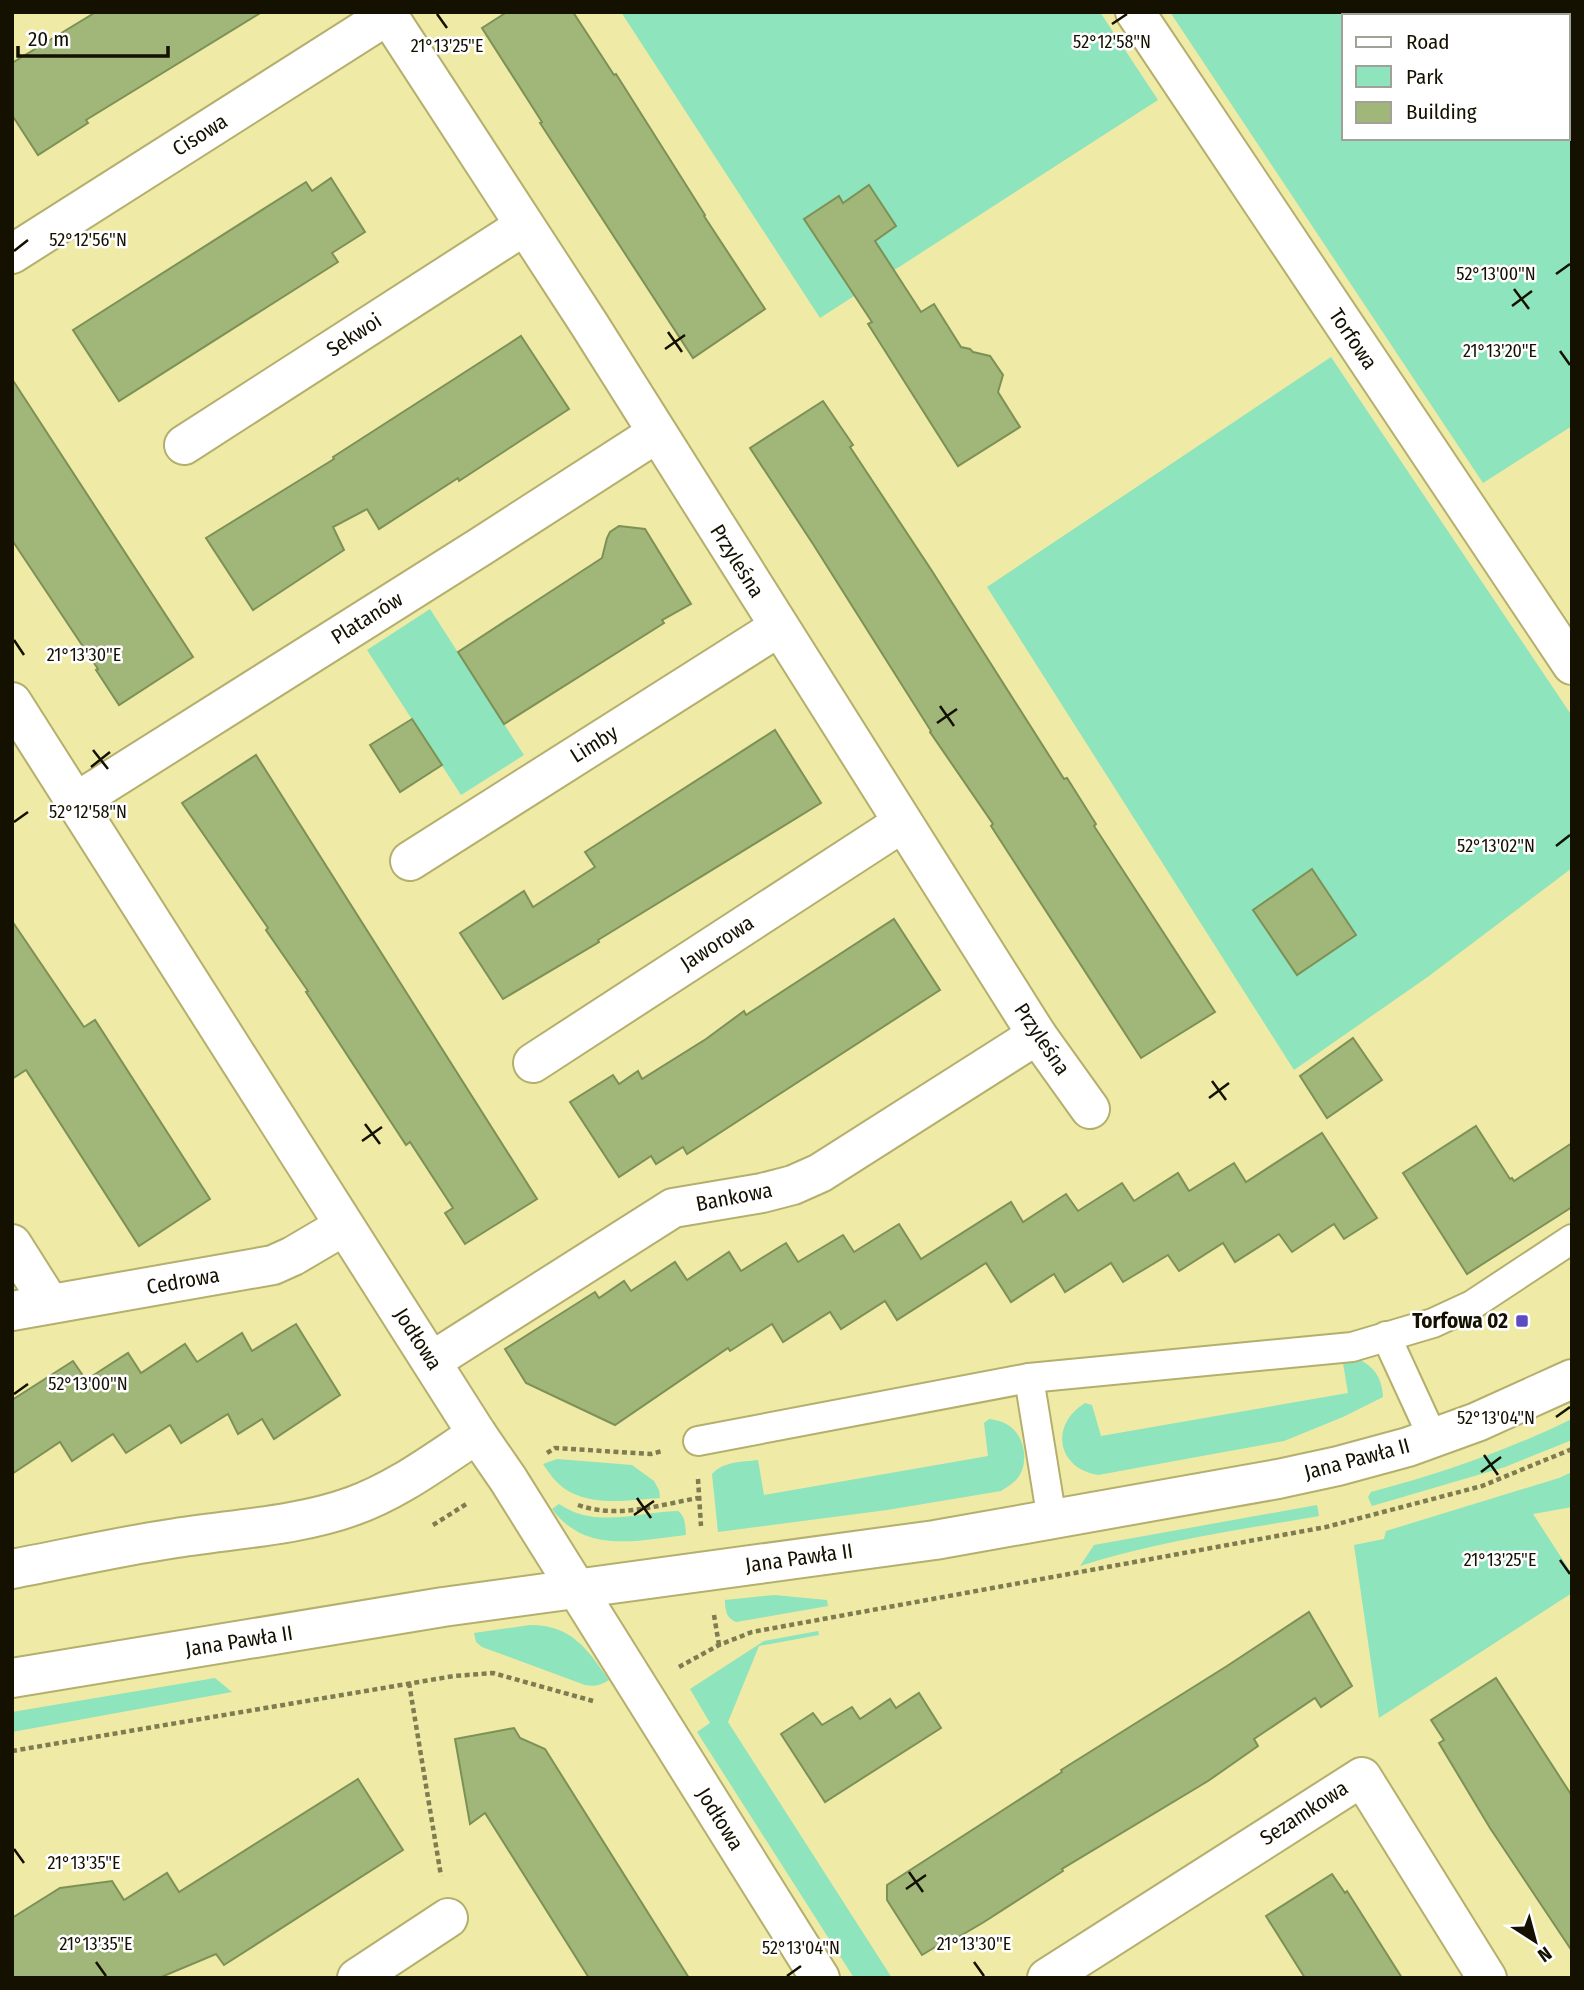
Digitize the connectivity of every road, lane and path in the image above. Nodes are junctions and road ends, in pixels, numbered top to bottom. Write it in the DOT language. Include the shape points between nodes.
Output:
graph roads {
  1 [pos="1135,12"];
  2 [pos="387,14"];
  3 [pos="524,226"];
  4 [pos="12,254"];
  5 [pos="657,433"];
  6 [pos="184,444"];
  7 [pos="779,627"];
  8 [pos="1572,666"];
  9 [pos="12,702"];
  10 [pos="76,802"];
  11 [pos="902,823"];
  12 [pos="410,861"];
  13 [pos="1038,1035"];
  14 [pos="533,1063"];
  15 [pos="1090,1109"];
  16 [pos="344,1226"];
  17 [pos="1572,1239"];
  18 [pos="12,1244"];
  19 [pos="50,1304"];
  20 [pos="12,1311"];
  21 [pos="1386,1336"];
  22 [pos="432,1361"];
  23 [pos="1029,1378"];
  24 [pos="1572,1380"];
  25 [pos="477,1434"];
  26 [pos="1433,1438"];
  27 [pos="698,1441"];
  28 [pos="1572,1449"];
  29 [pos="544,1455"];
  30 [pos="1052,1520"];
  31 [pos="12,1569"];
  32 [pos="575,1588"];
  33 [pos="12,1678"];
  34 [pos="410,1683"];
  35 [pos="639,1689"];
  36 [pos="12,1751"];
  37 [pos="448,1918"];
  38 [pos="357,1978"];
  39 [pos="820,1978"];
  40 [pos="1047,1978"];
  41 [pos="1487,1978"];
  1 -- 8 [label="street, Torfowa"];
  2 -- 3 [label="street, Przyleśna"];
  2 -- 4 [label="street, Cisowa"];
  3 -- 5 [label="street, Przyleśna"];
  3 -- 6 [label="street, Sekwoi"];
  5 -- 7 [label="street, Przyleśna"];
  5 -- 10 [label="street, Platanów"];
  7 -- 11 [label="street, Przyleśna"];
  7 -- 12 [label="street, Limby"];
  9 -- 10 [label="street, Jodłowa"];
  10 -- 16 [label="street, Jodłowa"];
  11 -- 13 [label="street, Przyleśna"];
  11 -- 14 [label="street, Jaworowa"];
  13 -- 15 [label="street, Przyleśna"];
  13 -- 22 [label="street, Bankowa" via="820,1173 762,1193 673,1208"];
  16 -- 19 [label="street, Cedrowa" via="273,1265"];
  16 -- 22 [label="street, Jodłowa"];
  17 -- 21 [label="lane" via="1472,1305 1433,1323"];
  18 -- 19 [label="street"];
  19 -- 20 [label="street, Cedrowa"];
  21 -- 23 [label="lane" via="1352,1347"];
  21 -- 26 [label="lane"];
  22 -- 25 [label="street, Jodłowa"];
  23 -- 27 [label="lane"];
  23 -- 30 [label="lane"];
  24 -- 26 [label="street, Jana Pawła II"];
  25 -- 31 [label="street" via="404,1482 328,1514"];
  25 -- 32 [label="street, Jodłowa"];
  26 -- 30 [label="street, Jana Pawła II" via="1326,1469"];
  27 -- 29 [label="path" via="651,1454 555,1448"];
  28 -- 35 [label="path" via="1482,1486 1326,1527 752,1632"];
  30 -- 32 [label="street, Jana Pawła II"];
  32 -- 33 [label="street, Jana Pawła II"];
  32 -- 35 [label="street, Jodłowa"];
  34 -- 35 [label="path" via="493,1673 606,1705"];
  34 -- 36 [label="path"];
  34 -- 37 [label="path"];
  35 -- 39 [label="street, Jodłowa"];
  37 -- 38 [label="street"];
  40 -- 41 [label="street, Sezamkowa" via="1362,1777"];
}
